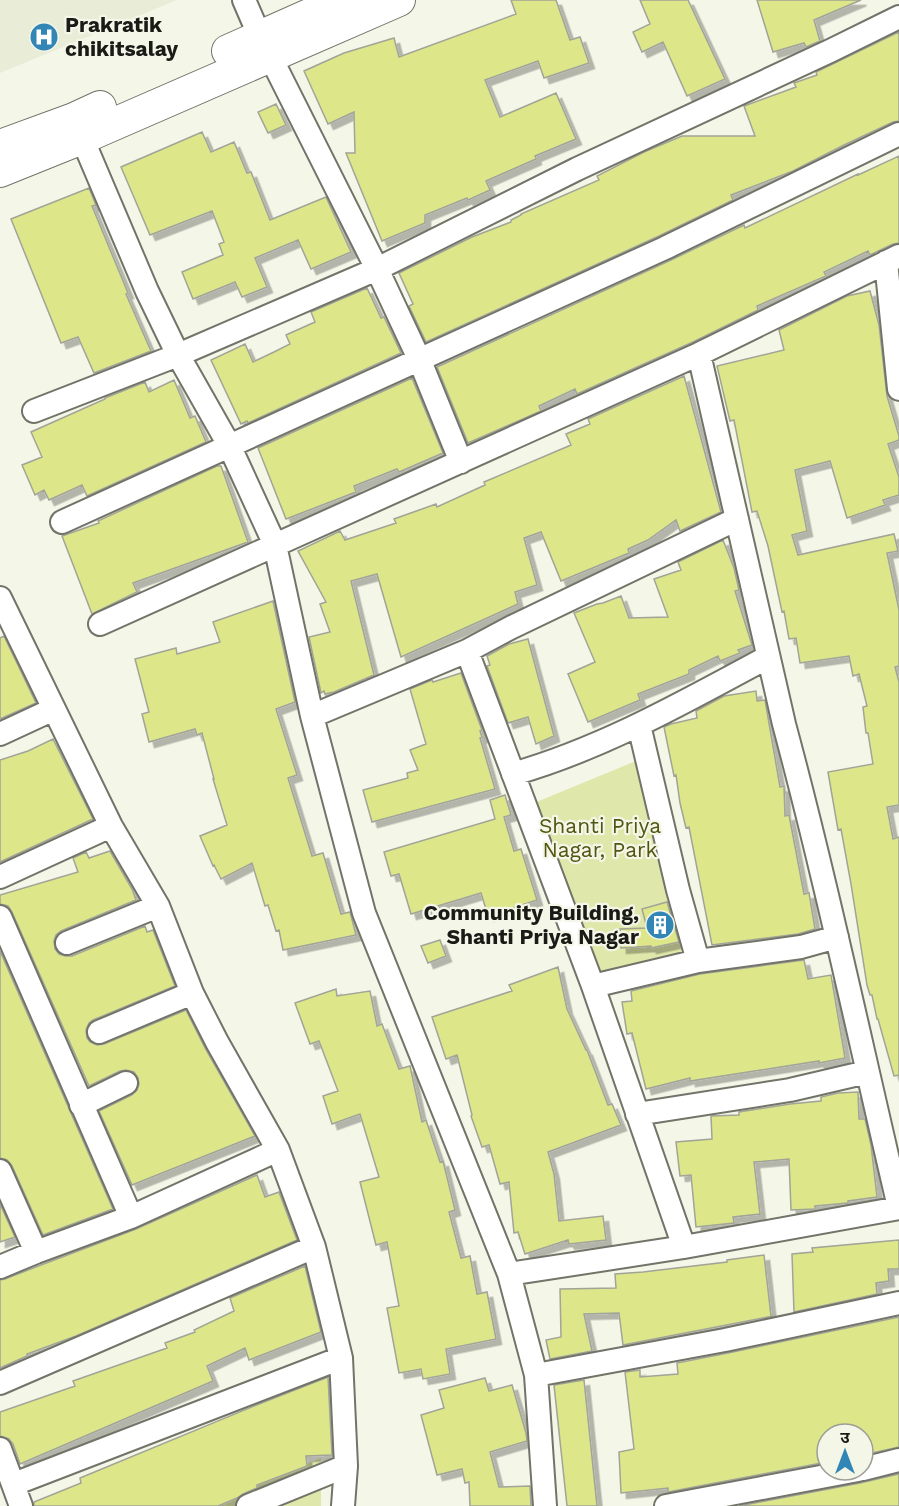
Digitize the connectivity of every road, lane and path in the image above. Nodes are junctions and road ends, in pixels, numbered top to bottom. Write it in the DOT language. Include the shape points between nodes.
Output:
graph roads {
  1 [pos="244,0"];
  2 [pos="343,0"];
  3 [pos="399,0"];
  4 [pos="899,17"];
  5 [pos="265,46"];
  6 [pos="899,134"];
  7 [pos="82,138"];
  8 [pos="0,146"];
  9 [pos="0,171"];
  10 [pos="893,259"];
  11 [pos="377,269"];
  12 [pos="699,354"];
  13 [pos="178,355"];
  14 [pos="420,361"];
  15 [pos="899,389"];
  16 [pos="34,411"];
  17 [pos="229,445"];
  18 [pos="460,462"];
  19 [pos="737,519"];
  20 [pos="62,522"];
  21 [pos="275,545"];
  22 [pos="1,603"];
  23 [pos="100,624"];
  24 [pos="467,651"];
  25 [pos="768,657"];
  26 [pos="54,709"];
  27 [pos="312,716"];
  28 [pos="639,725"];
  29 [pos="0,734"];
  30 [pos="513,774"];
  31 [pos="111,826"];
  32 [pos="0,877"];
  33 [pos="158,906"];
  34 [pos="0,917"];
  35 [pos="837,937"];
  36 [pos="67,943"];
  37 [pos="698,961"];
  38 [pos="593,986"];
  39 [pos="192,993"];
  40 [pos="99,1032"];
  41 [pos="867,1071"];
  42 [pos="126,1083"];
  43 [pos="81,1105"];
  44 [pos="638,1114"];
  45 [pos="278,1150"];
  46 [pos="0,1171"];
  47 [pos="899,1208"];
  48 [pos="131,1217"];
  49 [pos="314,1247"];
  50 [pos="684,1247"];
  51 [pos="36,1252"];
  52 [pos="0,1267"];
  53 [pos="509,1274"];
  54 [pos="899,1303"];
  55 [pos="341,1358"];
  56 [pos="536,1375"];
  57 [pos="0,1383"];
  58 [pos="0,1449"];
  59 [pos="899,1460"];
  60 [pos="346,1466"];
  61 [pos="875,1466"];
  62 [pos="815,1478"];
  63 [pos="14,1484"];
  64 [pos="21,1506"];
  65 [pos="248,1506"];
  66 [pos="343,1506"];
  67 [pos="545,1506"];
  68 [pos="666,1506"];
  1 -- 5 [label="street"];
  2 -- 5 [label="main road"];
  3 -- 5 [label="main road"];
  4 -- 11 [label="street" via="577,169"];
  5 -- 7 [label="main road"];
  5 -- 8 [label="main road"];
  5 -- 11 [label="street"];
  6 -- 14 [label="street"];
  7 -- 9 [label="main road"];
  7 -- 13 [label="street"];
  10 -- 12 [label="street"];
  10 -- 15 [label="street"];
  11 -- 13 [label="street"];
  11 -- 14 [label="street"];
  12 -- 18 [label="street"];
  12 -- 19 [label="street"];
  13 -- 16 [label="street"];
  13 -- 17 [label="street"];
  14 -- 17 [label="street"];
  14 -- 18 [label="street"];
  17 -- 20 [label="street"];
  17 -- 21 [label="street"];
  18 -- 21 [label="street"];
  19 -- 24 [label="street"];
  19 -- 25 [label="street"];
  21 -- 23 [label="street"];
  21 -- 27 [label="street"];
  22 -- 26 [label="street"];
  24 -- 27 [label="street"];
  24 -- 30 [label="street"];
  25 -- 28 [label="street"];
  25 -- 35 [label="street"];
  26 -- 29 [label="street"];
  26 -- 31 [label="street"];
  27 -- 53 [label="street" via="364,914"];
  28 -- 30 [label="street" via="547,765"];
  28 -- 37 [label="street"];
  30 -- 38 [label="street"];
  31 -- 32 [label="street"];
  31 -- 33 [label="street"];
  33 -- 36 [label="street"];
  33 -- 39 [label="street"];
  34 -- 43 [label="street"];
  35 -- 37 [label="street" via="801,947"];
  35 -- 41 [label="street"];
  37 -- 38 [label="street"];
  38 -- 44 [label="street"];
  39 -- 40 [label="street"];
  39 -- 45 [label="street"];
  41 -- 44 [label="street" via="790,1090"];
  41 -- 47 [label="street"];
  42 -- 43 [label="street"];
  43 -- 48 [label="street"];
  44 -- 50 [label="street"];
  45 -- 48 [label="street"];
  45 -- 49 [label="street"];
  46 -- 51 [label="street"];
  47 -- 50 [label="street"];
  48 -- 51 [label="street"];
  49 -- 55 [label="street"];
  49 -- 57 [label="street"];
  50 -- 53 [label="street"];
  51 -- 52 [label="street"];
  53 -- 56 [label="street"];
  54 -- 56 [label="street"];
  55 -- 60 [label="street"];
  55 -- 63 [label="street"];
  56 -- 67 [label="street"];
  58 -- 63 [label="street"];
  59 -- 61 [label="street"];
  60 -- 65 [label="street"];
  60 -- 66 [label="street"];
  62 -- 68 [label="street"];
  63 -- 64 [label="street"];
}
